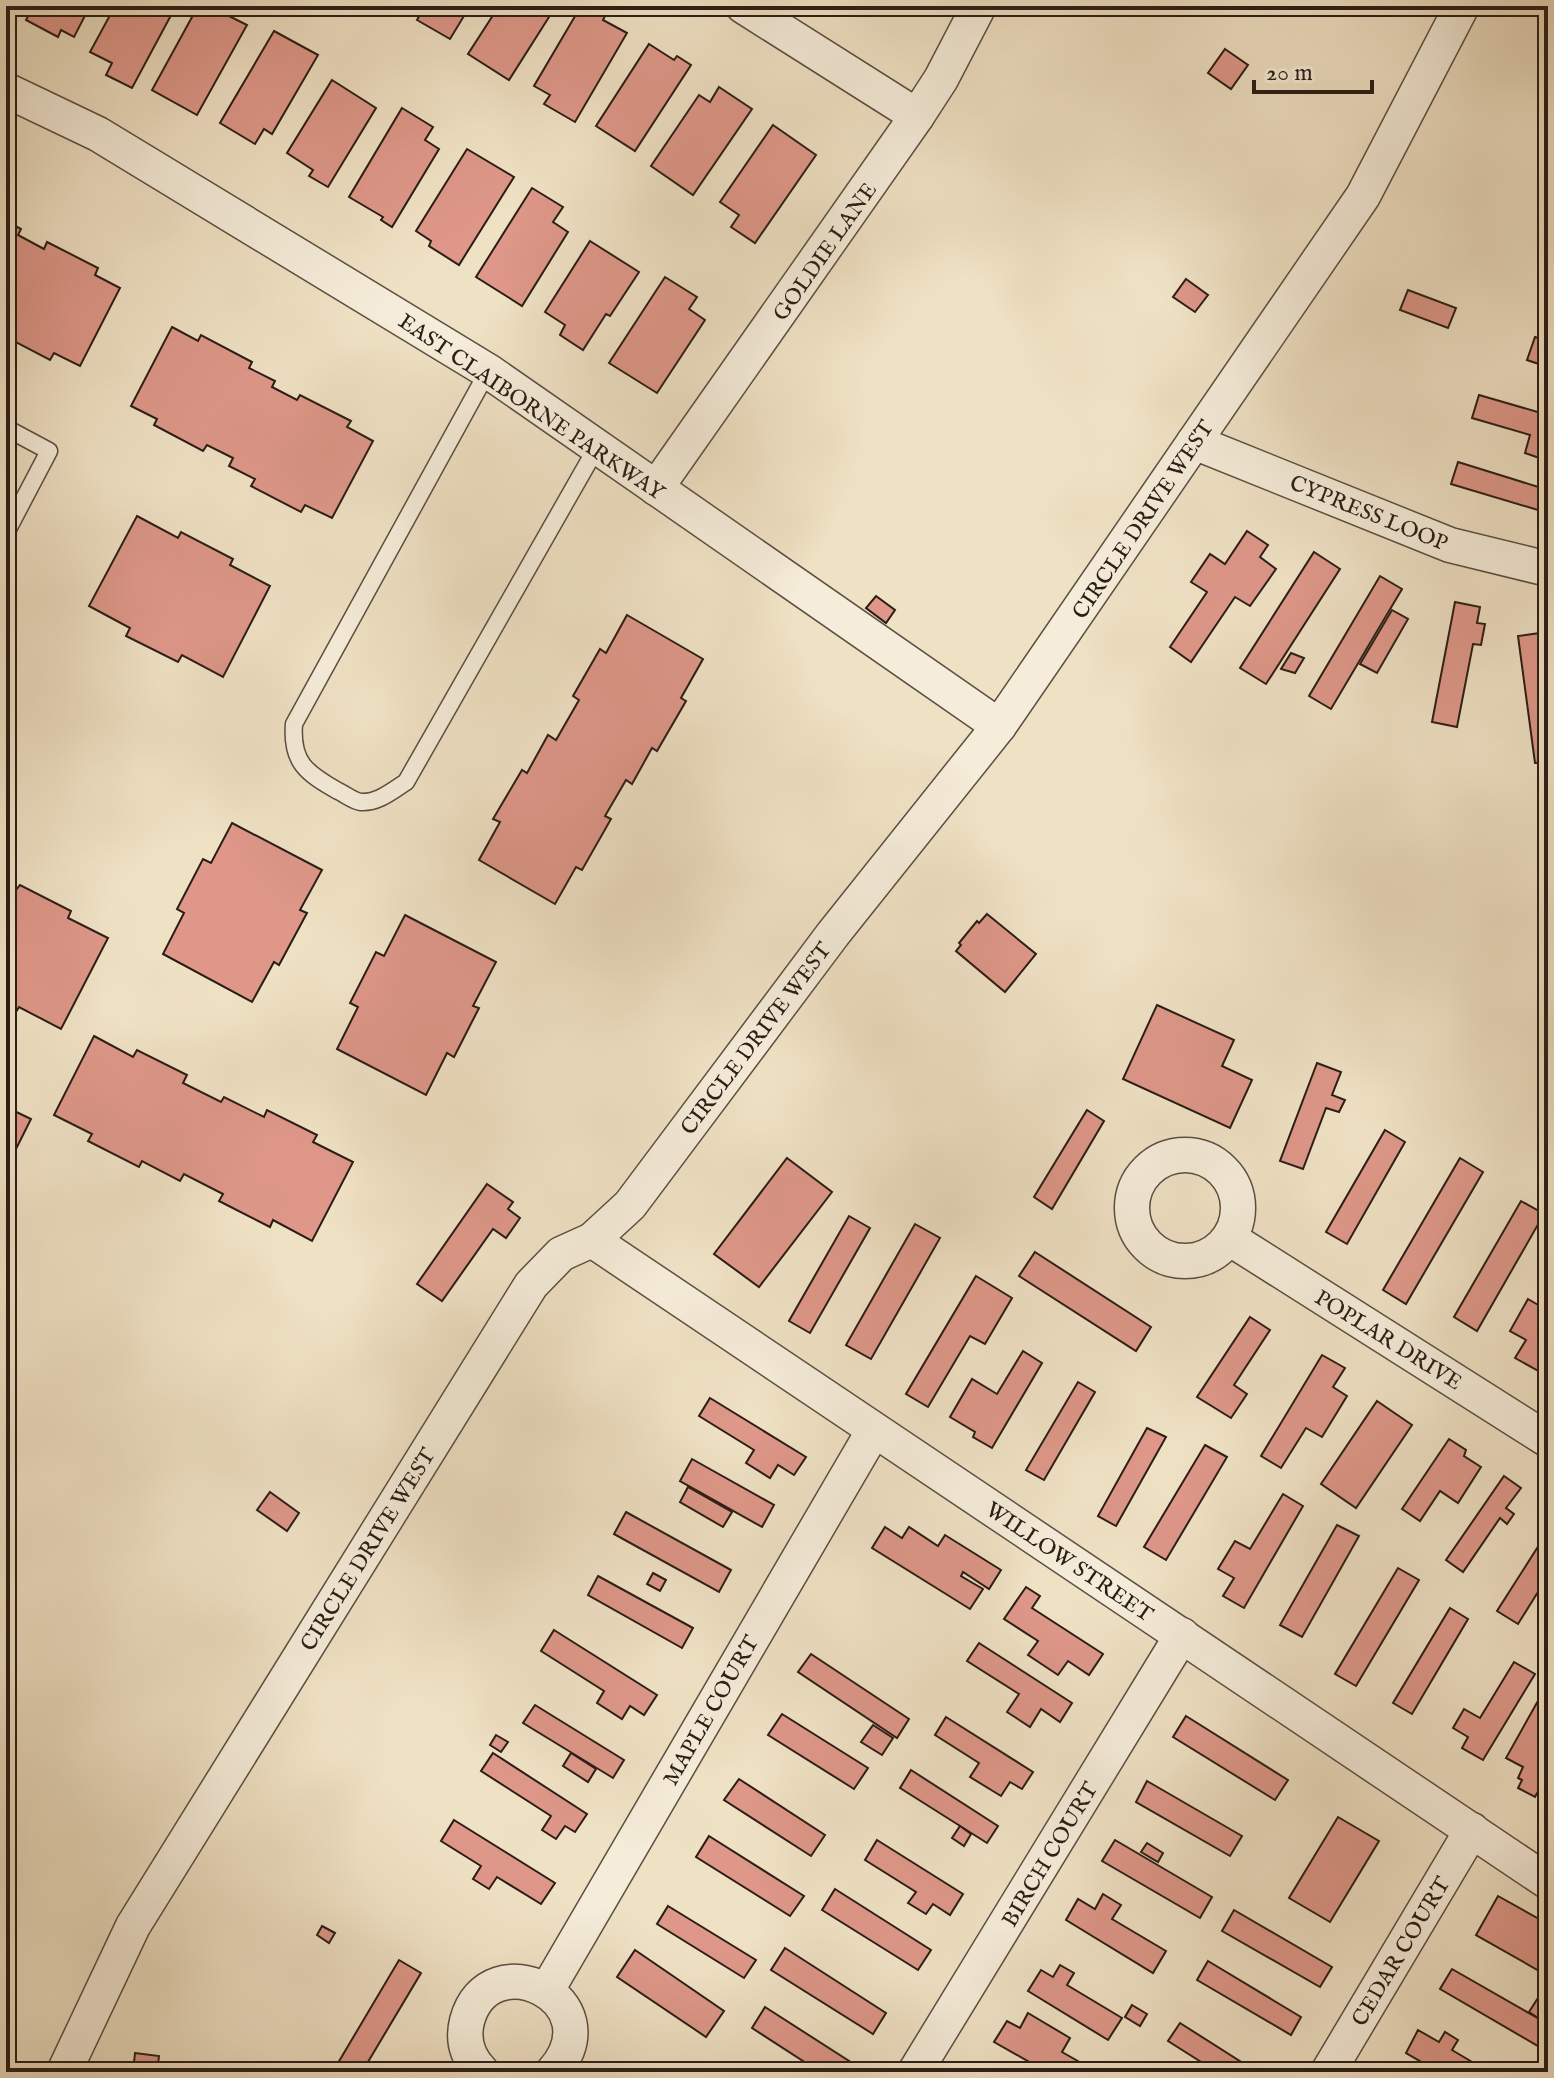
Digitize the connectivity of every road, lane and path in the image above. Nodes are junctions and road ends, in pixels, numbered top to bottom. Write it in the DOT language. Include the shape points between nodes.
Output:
graph roads {
  1 [pos="743,6"];
  2 [pos="979,6"];
  3 [pos="1462,6"];
  4 [pos="6,90"];
  5 [pos="917,116"];
  6 [pos="488,371"];
  7 [pos="6,428"];
  8 [pos="1194,442"];
  9 [pos="597,447"];
  10 [pos="656,488"];
  11 [pos="6,533"];
  12 [pos="1548,569"];
  13 [pos="999,726"];
  14 [pos="1229,1238"];
  15 [pos="592,1240"];
  16 [pos="874,1430"];
  17 [pos="1548,1440"];
  18 [pos="1182,1635"];
  19 [pos="1472,1830"];
  20 [pos="1548,1882"];
  21 [pos="547,1990"];
  22 [pos="64,2072"];
  23 [pos="482,2072"];
  24 [pos="553,2072"];
  25 [pos="915,2072"];
  26 [pos="1328,2072"];
  1 -- 5 [label="street"];
  2 -- 5 [label="street, GOLDIE LANE"];
  3 -- 8 [label="street, CIRCLE DRIVE WEST" via="1363,196"];
  4 -- 6 [label="street, EAST CLAIBORNE PARKWAY" via="98,134"];
  5 -- 10 [label="street, GOLDIE LANE"];
  6 -- 9 [label="street, EAST CLAIBORNE PARKWAY"];
  6 -- 9 [label="lane" via="294,724 292,745 301,764 317,779 359,802 380,799 406,782"];
  7 -- 11 [label="lane" via="49,451"];
  8 -- 12 [label="street, CYPRESS LOOP" via="1450,545"];
  8 -- 13 [label="street, CIRCLE DRIVE WEST"];
  9 -- 10 [label="street, EAST CLAIBORNE PARKWAY"];
  10 -- 13 [label="street, EAST CLAIBORNE PARKWAY"];
  13 -- 15 [label="street, CIRCLE DRIVE WEST" via="833,934 630,1205"];
  14 -- 17 [label="street, POPLAR DRIVE"];
  15 -- 16 [label="street, WILLOW STREET"];
  15 -- 22 [label="street, CIRCLE DRIVE WEST" via="561,1254 531,1285 133,1926"];
  16 -- 18 [label="street, WILLOW STREET"];
  16 -- 21 [label="street, MAPLE COURT"];
  18 -- 19 [label="street, WILLOW STREET"];
  18 -- 25 [label="street, BIRCH COURT"];
  19 -- 20 [label="street, WILLOW STREET"];
  19 -- 26 [label="street, CEDAR COURT"];
  21 -- 23 [label="street" via="530,1982 512,1982 494,1986 480,1997 465,2029 466,2047"];
  21 -- 24 [label="street" via="559,2000 571,2030 569,2047"];
}
